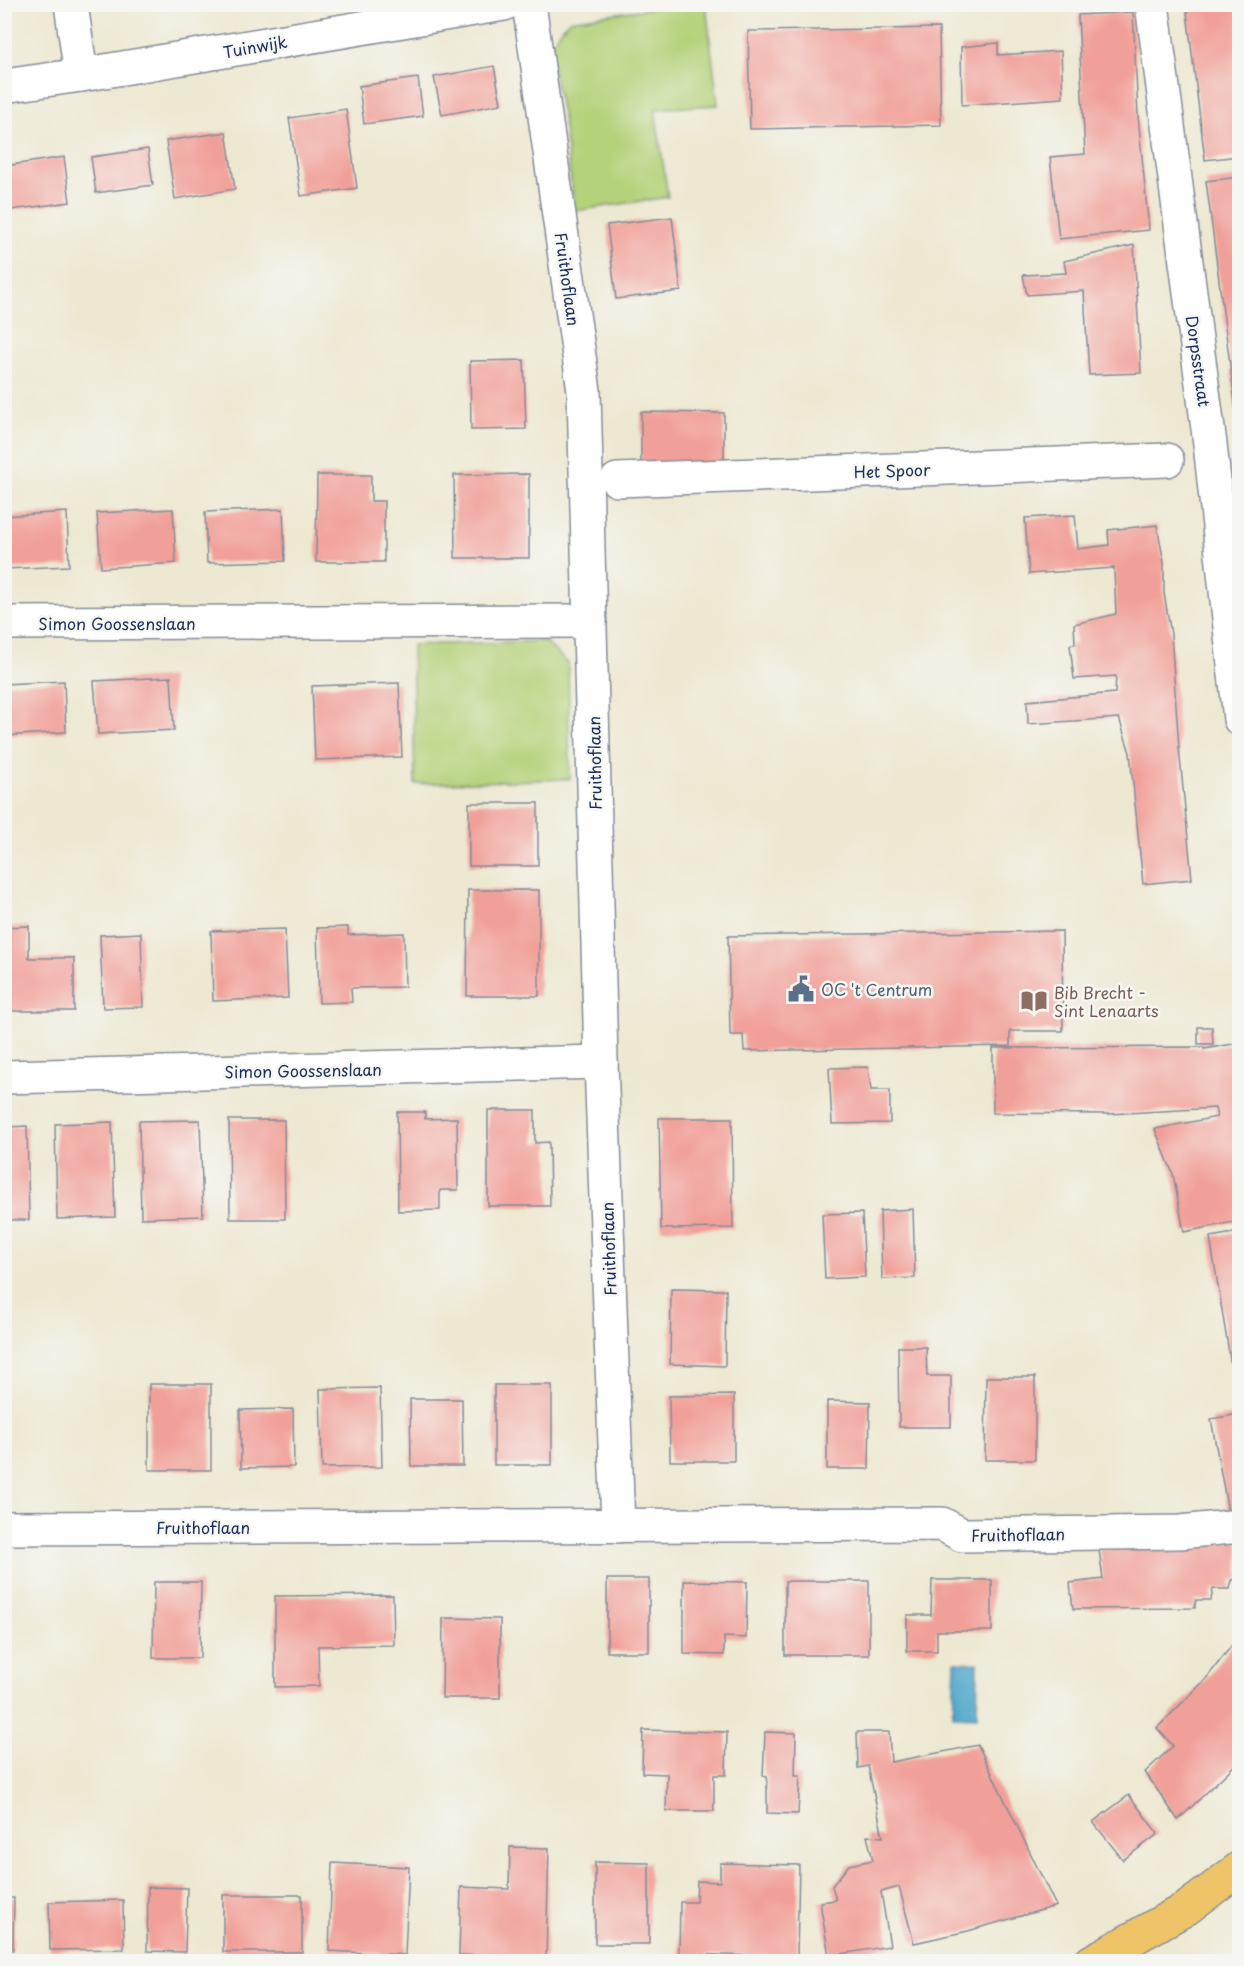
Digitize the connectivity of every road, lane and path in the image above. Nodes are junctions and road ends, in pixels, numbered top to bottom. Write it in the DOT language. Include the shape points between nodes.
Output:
graph roads {
  1 [pos="71,4"];
  2 [pos="504,4"];
  3 [pos="529,4"];
  4 [pos="1152,4"];
  5 [pos="81,75"];
  6 [pos="4,86"];
  7 [pos="1167,460"];
  8 [pos="616,480"];
  9 [pos="590,621"];
  10 [pos="4,623"];
  11 [pos="1239,719"];
  12 [pos="601,1062"];
  13 [pos="4,1077"];
  14 [pos="618,1526"];
  15 [pos="1239,1526"];
  16 [pos="4,1528"];
  17 [pos="1239,1868"];
  18 [pos="1091,1962"];
  1 -- 5 [label="street"];
  2 -- 5 [label="street, Tuinwijk"];
  3 -- 9 [label="street, Fruithoflaan" via="584,391"];
  4 -- 11 [label="street, Dorpsstraat" via="1210,444"];
  5 -- 6 [label="street, Tuinwijk"];
  7 -- 8 [label="street, Het Spoor"];
  9 -- 10 [label="street, Simon Goossenslaan"];
  9 -- 12 [label="street, Fruithoflaan"];
  12 -- 13 [label="street, Simon Goossenslaan"];
  12 -- 14 [label="street, Fruithoflaan"];
  14 -- 15 [label="street, Fruithoflaan" via="942,1524 962,1535 996,1535 1180,1532"];
  14 -- 16 [label="street, Fruithoflaan"];
  17 -- 18 [label="main road" via="1187,1908"];
}
